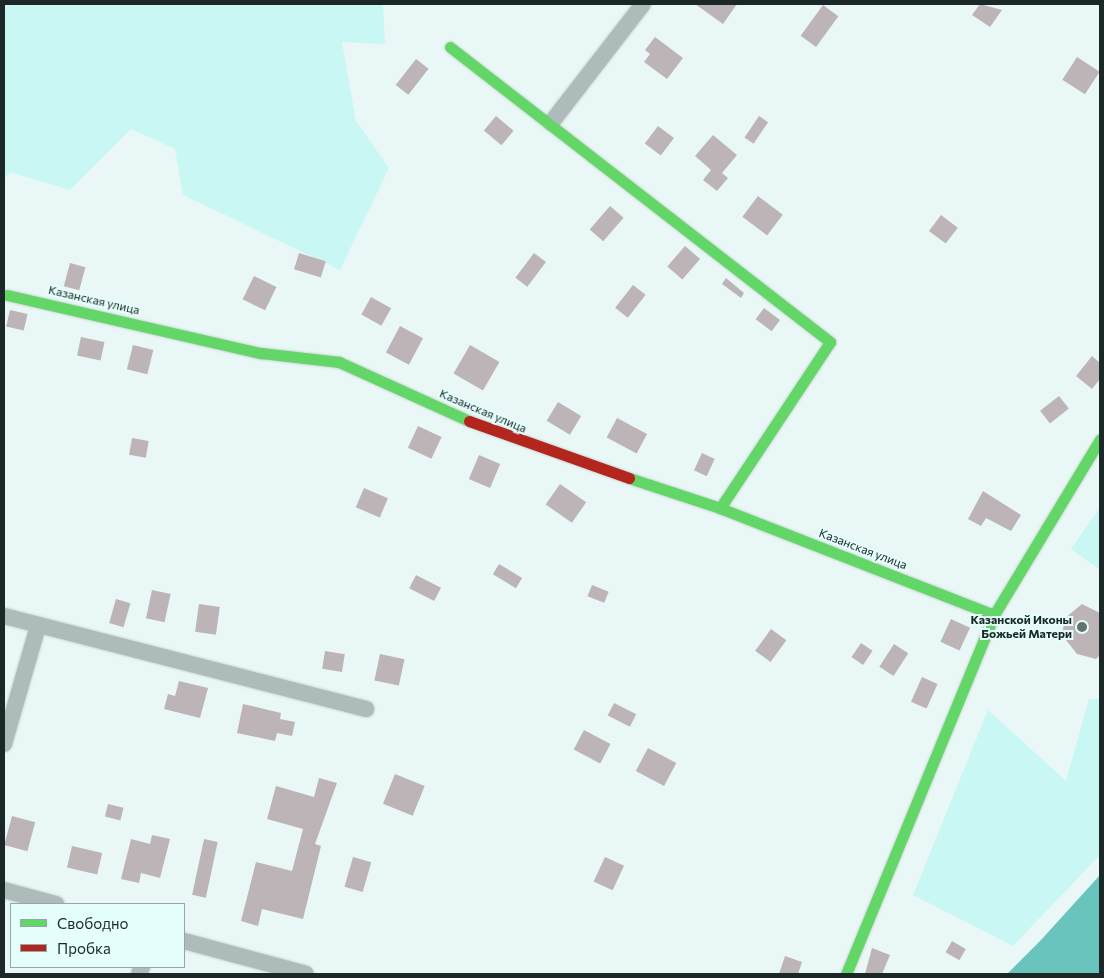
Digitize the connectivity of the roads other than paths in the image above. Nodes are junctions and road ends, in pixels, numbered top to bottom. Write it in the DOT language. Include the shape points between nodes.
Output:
graph roads {
  1 [pos="643,4"];
  2 [pos="450,47"];
  3 [pos="551,123"];
  4 [pos="7,295"];
  5 [pos="1100,439"];
  6 [pos="720,508"];
  7 [pos="994,615"];
  8 [pos="4,616"];
  9 [pos="38,626"];
  10 [pos="366,708"];
  11 [pos="4,744"];
  12 [pos="4,890"];
  13 [pos="52,903"];
  14 [pos="185,941"];
  15 [pos="306,974"];
  16 [pos="846,974"];
  1 -- 3 [label="street"];
  2 -- 3 [label="street"];
  3 -- 6 [label="street" via="830,342"];
  4 -- 6 [label="street, Казанская улица" via="262,353 339,362 501,436"];
  5 -- 7 [label="street"];
  6 -- 7 [label="street, Казанская улица"];
  7 -- 16 [label="street"];
  8 -- 9 [label="street"];
  9 -- 10 [label="street"];
  9 -- 11 [label="street"];
  12 -- 13 [label="street"];
  14 -- 15 [label="street"];
}
